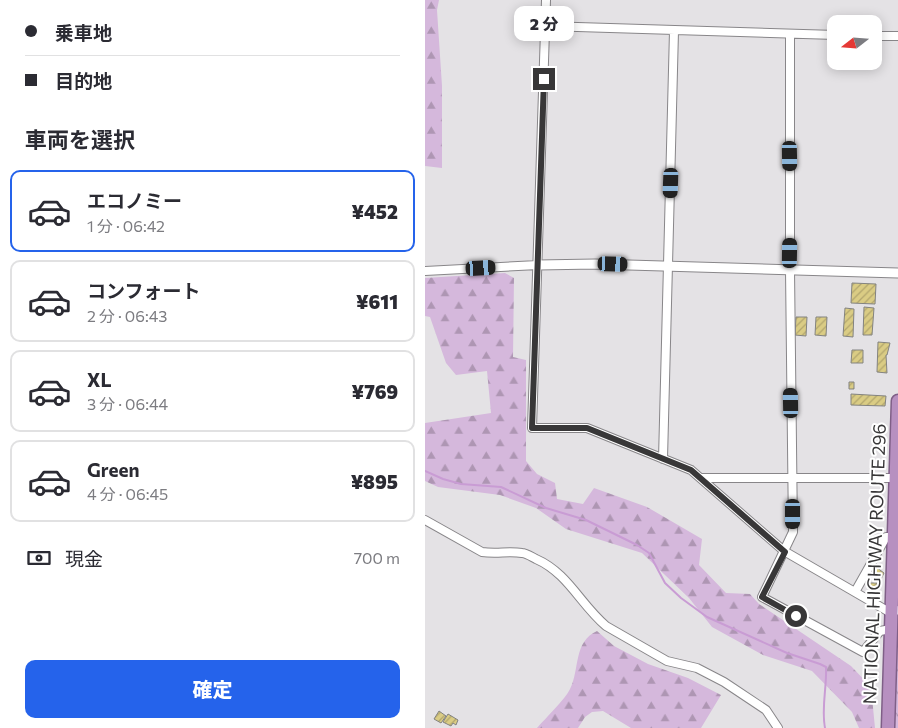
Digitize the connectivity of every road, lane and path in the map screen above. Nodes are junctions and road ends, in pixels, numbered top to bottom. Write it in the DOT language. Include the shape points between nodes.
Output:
graph roads {
  1 [pos="546,0"];
  2 [pos="545,26"];
  3 [pos="674,31"];
  4 [pos="790,34"];
  5 [pos="827,35"];
  6 [pos="883,36"];
  7 [pos="898,36"];
  8 [pos="538,265"];
  9 [pos="668,266"];
  10 [pos="790,270"];
  11 [pos="425,271"];
  12 [pos="898,273"];
  13 [pos="898,401"];
  14 [pos="663,459"];
  15 [pos="701,478"];
  16 [pos="792,478"];
  17 [pos="897,478"];
  18 [pos="425,520"];
  19 [pos="894,537"];
  20 [pos="785,552"];
  21 [pos="855,592"];
  22 [pos="895,611"];
  23 [pos="891,629"];
  24 [pos="778,728"];
  25 [pos="888,728"];
  1 -- 2 [label="street"];
  2 -- 3 [label="street"];
  2 -- 8 [label="street"];
  3 -- 4 [label="street"];
  3 -- 9 [label="street"];
  4 -- 5 [label="street"];
  4 -- 10 [label="street"];
  6 -- 7 [label="street"];
  8 -- 9 [label="street"];
  8 -- 11 [label="street"];
  8 -- 14 [label="street" via="532,428 587,428"];
  9 -- 10 [label="street"];
  9 -- 14 [label="street"];
  10 -- 12 [label="street"];
  10 -- 16 [label="street"];
  13 -- 17 [label="highway, NATIONAL HIGHWAY ROUTE 296"];
  14 -- 15 [label="street" via="691,470"];
  15 -- 16 [label="street"];
  15 -- 20 [label="street"];
  16 -- 17 [label="street"];
  16 -- 20 [label="street" via="793,532"];
  17 -- 19 [label="highway, NATIONAL HIGHWAY ROUTE 296"];
  18 -- 24 [label="street" via="483,552 522,553 554,568 606,626 667,661 697,668 724,682 766,710"];
  19 -- 21 [label="street" via="886,537"];
  19 -- 22 [label="highway, NATIONAL HIGHWAY ROUTE 296"];
  20 -- 21 [label="street"];
  20 -- 23 [label="street" via="762,597 863,652 880,631"];
  21 -- 22 [label="street"];
  22 -- 23 [label="highway, NATIONAL HIGHWAY ROUTE 296"];
  23 -- 25 [label="highway, NATIONAL HIGHWAY ROUTE 296"];
}
